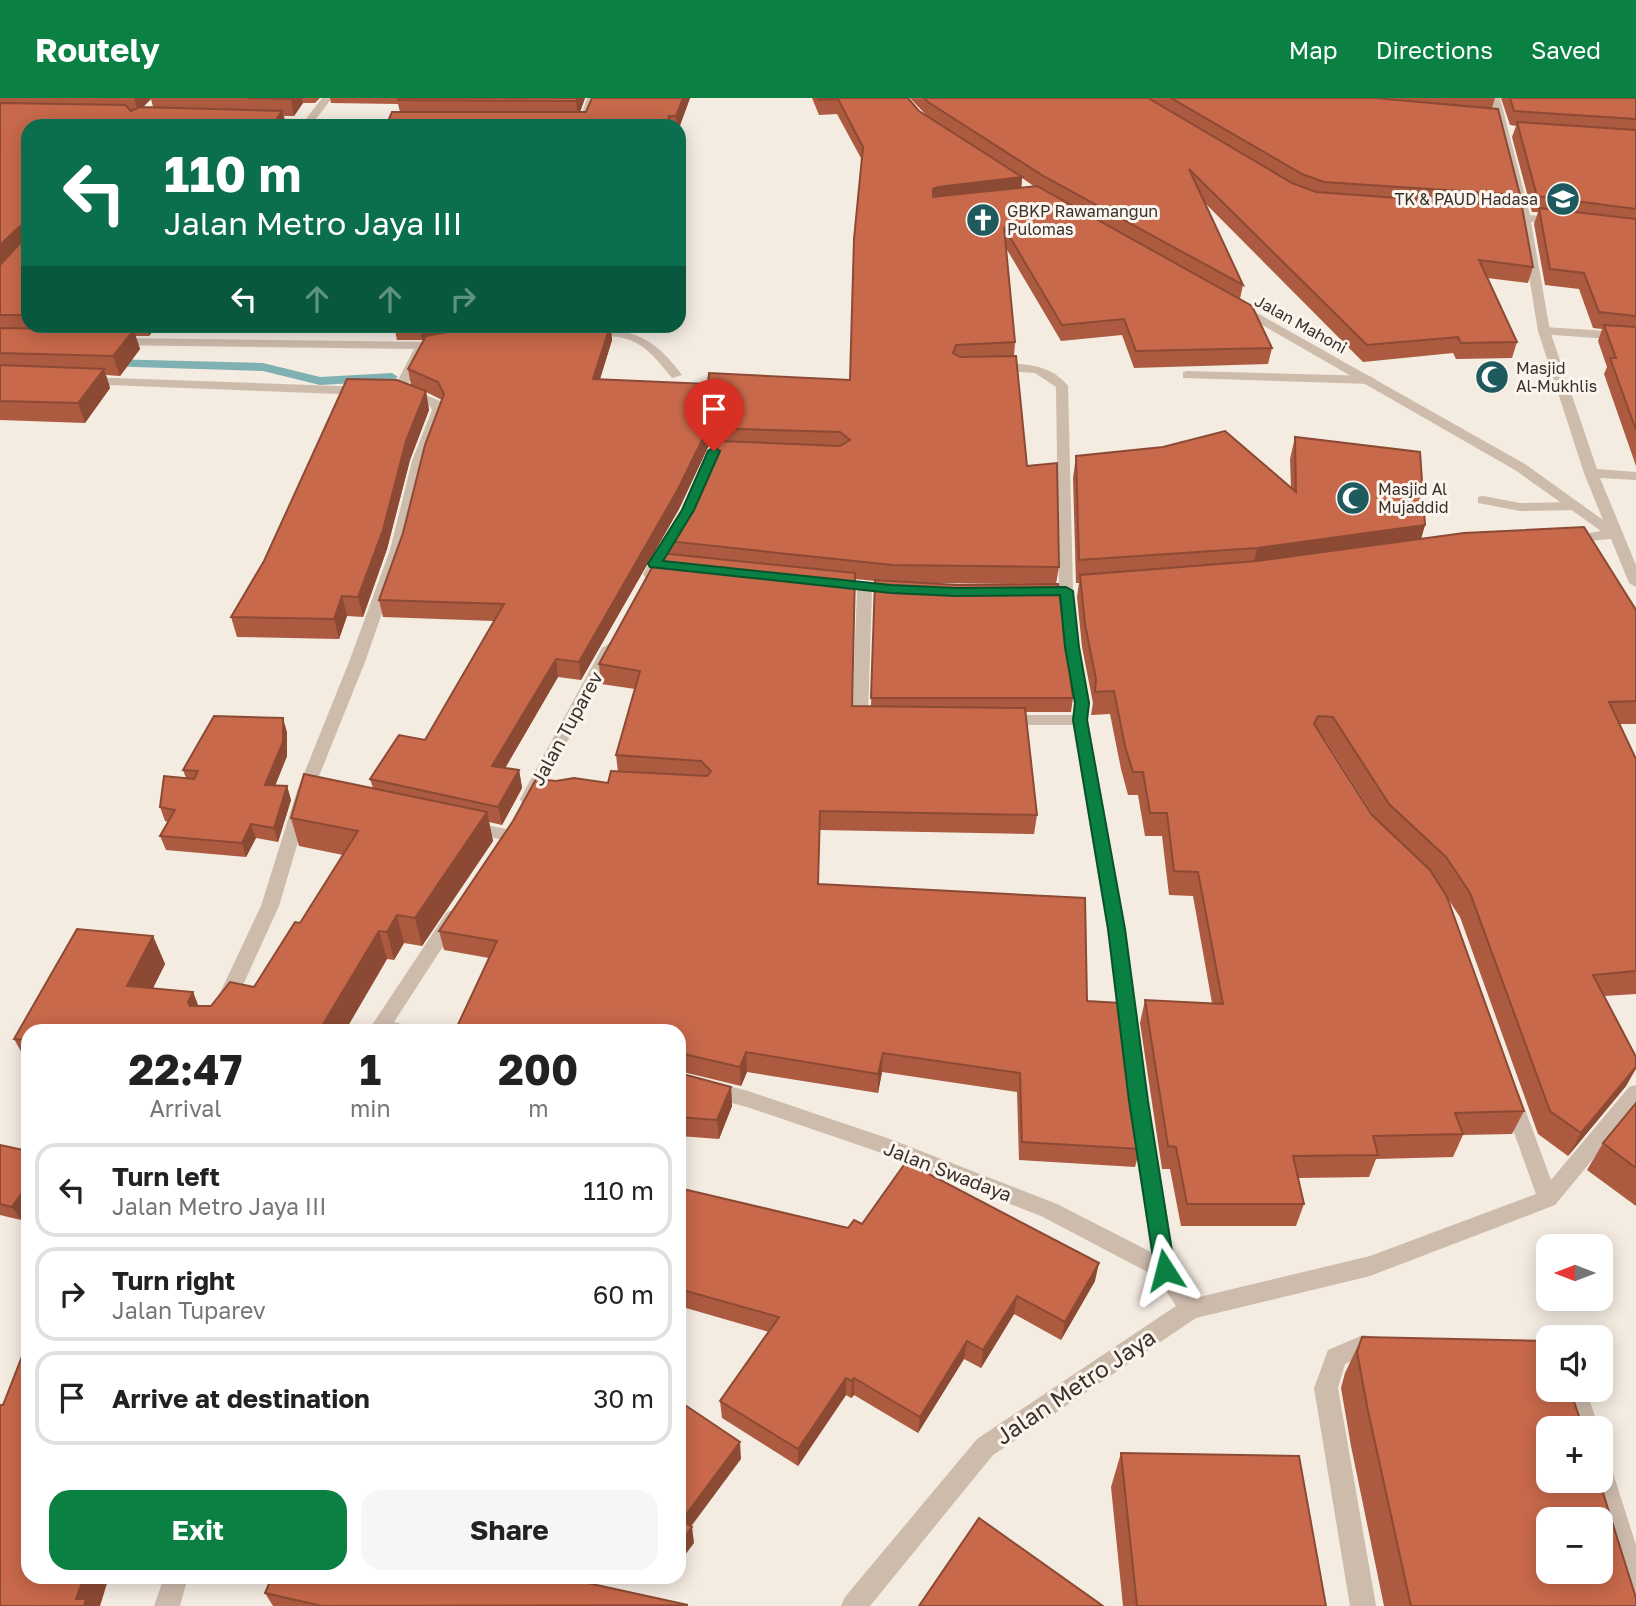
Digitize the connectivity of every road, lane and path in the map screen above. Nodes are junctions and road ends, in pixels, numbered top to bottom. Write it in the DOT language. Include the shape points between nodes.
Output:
graph roads {
  1 [pos="327,98"];
  2 [pos="592,98"];
  3 [pos="1495,98"];
  4 [pos="311,119"];
  5 [pos="585,119"];
  6 [pos="1483,214"];
  7 [pos="1525,217"];
  8 [pos="1575,222"];
  9 [pos="1225,300"];
  10 [pos="1544,331"];
  11 [pos="170,333"];
  12 [pos="598,333"];
  13 [pos="1631,337"];
  14 [pos="96,341"];
  15 [pos="164,342"];
  16 [pos="445,343"];
  17 [pos="422,347"];
  18 [pos="985,367"];
  19 [pos="676,375"];
  20 [pos="1187,375"];
  21 [pos="69,380"];
  22 [pos="1370,380"];
  23 [pos="390,391"];
  24 [pos="752,452"];
  25 [pos="1591,473"];
  26 [pos="1636,476"];
  27 [pos="1483,500"];
  28 [pos="1577,506"];
  29 [pos="1614,534"];
  30 [pos="1548,542"];
  31 [pos="813,581"];
  32 [pos="1636,583"];
  33 [pos="644,585"];
  34 [pos="865,586"];
  35 [pos="917,590"];
  36 [pos="621,627"];
  37 [pos="887,720"];
  38 [pos="984,720"];
  39 [pos="1080,720"];
  40 [pos="532,790"];
  41 [pos="550,792"];
  42 [pos="453,824"];
  43 [pos="462,904"];
  44 [pos="215,1024"];
  45 [pos="383,1024"];
  46 [pos="1506,1082"];
  47 [pos="686,1083"];
  48 [pos="1636,1093"];
  49 [pos="1548,1199"];
  50 [pos="1165,1270"];
  51 [pos="1189,1309"];
  52 [pos="1403,1345"];
  53 [pos="1607,1493"];
  54 [pos="174,1584"];
  55 [pos="1636,1584"];
  56 [pos="167,1606"];
  57 [pos="854,1606"];
  58 [pos="1363,1606"];
  1 -- 4 [label="street"];
  2 -- 5 [label="street"];
  3 -- 7 [label="street"];
  6 -- 7 [label="street"];
  7 -- 8 [label="street"];
  7 -- 10 [label="street"];
  9 -- 22 [label="street, Jalan Mahoni"];
  10 -- 13 [label="street"];
  10 -- 25 [label="street"];
  11 -- 15 [label="street"];
  12 -- 19 [label="street" via="633,336 652,344"];
  14 -- 15 [label="street"];
  15 -- 17 [label="street"];
  16 -- 17 [label="street"];
  17 -- 23 [label="street"];
  18 -- 39 [label="street" via="1035,368 1052,374 1062,386 1066,591 1082,703"];
  20 -- 22 [label="street"];
  21 -- 23 [label="street"];
  22 -- 28 [label="street, Jalan Mahoni" via="1520,467"];
  23 -- 44 [label="street" via="435,404 438,410 419,461 397,550 270,906"];
  24 -- 33 [label="street" via="714,451 662,565"];
  25 -- 26 [label="street"];
  25 -- 29 [label="street"];
  27 -- 28 [label="street" via="1520,507"];
  28 -- 29 [label="street, Jalan Mahoni"];
  29 -- 30 [label="street"];
  29 -- 32 [label="street"];
  31 -- 34 [label="street"];
  34 -- 35 [label="street"];
  34 -- 37 [label="street" via="860,720"];
  36 -- 40 [label="street, Jalan Tuparev"];
  38 -- 39 [label="street"];
  39 -- 50 [label="street" via="1116,929"];
  40 -- 41 [label="street"];
  40 -- 42 [label="street, Jalan Tuparev" via="510,830"];
  43 -- 45 [label="street"];
  46 -- 49 [label="street"];
  47 -- 50 [label="street, Jalan Swadaya" via="883,1145 1049,1210"];
  48 -- 49 [label="street, Jalan Metro Jaya"];
  49 -- 51 [label="street, Jalan Metro Jaya" via="1370,1266"];
  50 -- 51 [label="street"];
  51 -- 57 [label="street, Jalan Metro Jaya" via="985,1447"];
  52 -- 58 [label="street" via="1363,1345 1335,1357 1326,1388"];
  53 -- 55 [label="street"];
  54 -- 56 [label="street"];
}
